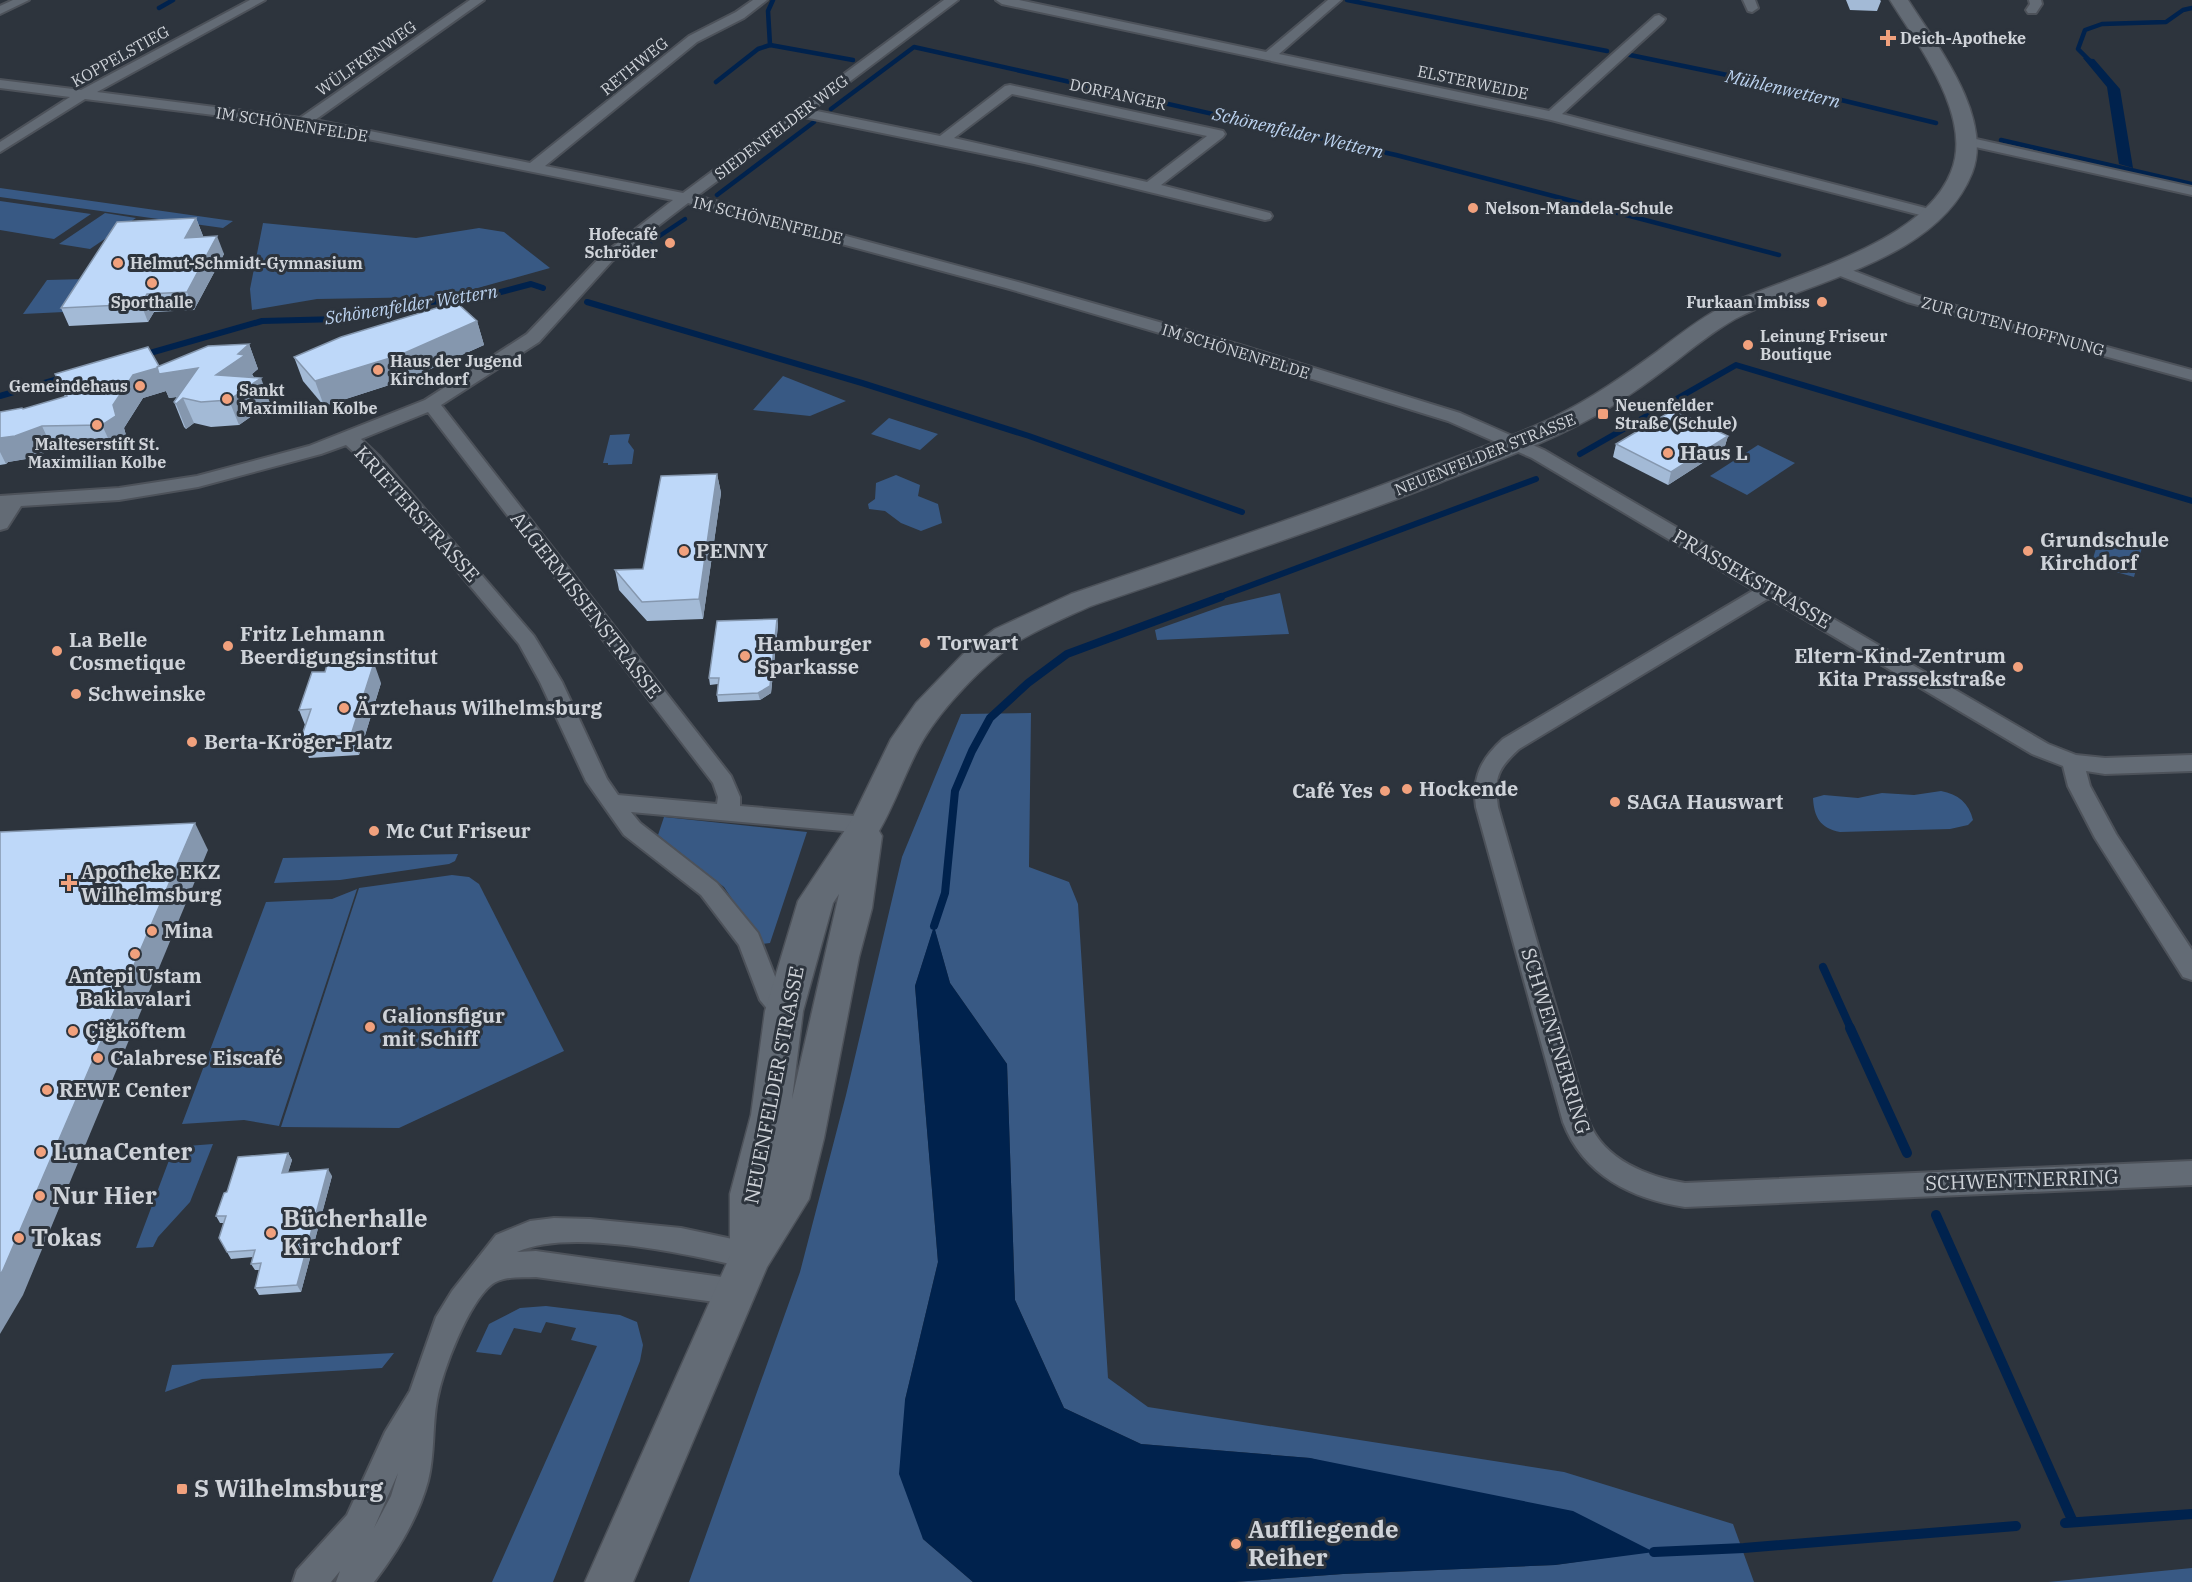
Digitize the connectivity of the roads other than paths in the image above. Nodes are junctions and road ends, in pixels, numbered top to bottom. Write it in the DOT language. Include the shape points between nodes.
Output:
graph roads {
  1 [pos="23,0"];
  2 [pos="259,0"];
  3 [pos="478,0"];
  4 [pos="761,0"];
  5 [pos="952,0"];
  6 [pos="1002,0"];
  7 [pos="1335,0"];
  8 [pos="1899,0"];
  9 [pos="0,10"];
  10 [pos="1659,19"];
  11 [pos="1269,56"];
  12 [pos="0,84"];
  13 [pos="81,95"];
  14 [pos="801,112"];
  15 [pos="1552,116"];
  16 [pos="303,122"];
  17 [pos="943,140"];
  18 [pos="1966,141"];
  19 [pos="0,148"];
  20 [pos="534,167"];
  21 [pos="1151,186"];
  22 [pos="2192,191"];
  23 [pos="686,198"];
  24 [pos="1932,213"];
  25 [pos="1265,216"];
  26 [pos="1836,269"];
  27 [pos="2192,375"];
  28 [pos="431,404"];
  29 [pos="349,438"];
  30 [pos="1516,443"];
  31 [pos="7,502"];
  32 [pos="0,524"];
  33 [pos="1770,589"];
  34 [pos="2073,762"];
  35 [pos="2192,764"];
  36 [pos="611,802"];
  37 [pos="728,811"];
  38 [pos="866,825"];
  39 [pos="2192,970"];
  40 [pos="784,1011"];
  41 [pos="2192,1173"];
  42 [pos="484,1274"];
  43 [pos="743,1274"];
  44 [pos="423,1397"];
  45 [pos="309,1582"];
  46 [pos="352,1582"];
  47 [pos="609,1582"];
  1 -- 9 [label="street"];
  2 -- 13 [label="street, KOPPELSTIEG"];
  3 -- 16 [label="street, WÜLFKENWEG"];
  4 -- 20 [label="street, RETHWEG" via="693,39"];
  5 -- 14 [label="street, SIEDENFELDER WEG"];
  6 -- 11 [label="street, ELSTERWEIDE"];
  7 -- 11 [label="street"];
  8 -- 18 [label="main road, NEUENFELDER STRASSE" via="1957,99"];
  10 -- 15 [label="street"];
  11 -- 15 [label="street, ELSTERWEIDE"];
  12 -- 13 [label="street, IM SCHÖNENFELDE"];
  13 -- 16 [label="street, IM SCHÖNENFELDE"];
  13 -- 19 [label="street, KOPPELSTIEG"];
  14 -- 17 [label="street"];
  14 -- 23 [label="street, SIEDENFELDER WEG"];
  15 -- 24 [label="street, ELSTERWEIDE"];
  16 -- 20 [label="street, IM SCHÖNENFELDE"];
  17 -- 21 [label="street"];
  17 -- 21 [label="street, DORFANGER" via="1010,89 1218,134"];
  18 -- 22 [label="street"];
  18 -- 24 [label="main road, NEUENFELDER STRASSE" via="1965,163 1958,181"];
  20 -- 23 [label="street, IM SCHÖNENFELDE"];
  21 -- 25 [label="street"];
  23 -- 28 [label="street, SIEDENFELDER WEG" via="607,258 533,338"];
  23 -- 30 [label="street, IM SCHÖNENFELDE" via="1234,349 1454,417"];
  24 -- 26 [label="main road, NEUENFELDER STRASSE" via="1897,239"];
  26 -- 27 [label="street, ZUR GUTEN HOFFNUNG" via="1912,299"];
  26 -- 30 [label="main road, NEUENFELDER STRASSE" via="1726,315 1686,339 1594,407"];
  28 -- 29 [label="street, SIEDENFELDER WEG"];
  28 -- 37 [label="street, ALGERMISSENSTRASSE" via="723,781 729,797"];
  29 -- 31 [label="street, KRIETERSTRASSE" via="198,481 111,495"];
  29 -- 36 [label="street, KRIETERSTRASSE" via="423,516 527,641"];
  30 -- 33 [label="street, PRASSEKSTRASSE"];
  30 -- 38 [label="main road, NEUENFELDER STRASSE" via="1377,498 1081,600 1006,636 978,657 927,711 907,739"];
  31 -- 32 [label="street"];
  33 -- 34 [label="street, PRASSEKSTRASSE" via="2040,749"];
  33 -- 41 [label="street, SCHWENTNERRING" via="1511,744 1488,768 1484,785 1487,807 1584,1140 1623,1174 1659,1191 1696,1195"];
  34 -- 35 [label="street, PRASSEKSTRASSE" via="2105,766"];
  34 -- 39 [label="street" via="2079,786 2107,838"];
  36 -- 37 [label="street"];
  36 -- 40 [label="street, KRIETERSTRASSE" via="632,829 709,889 749,940 769,993"];
  37 -- 38 [label="street"];
  38 -- 40 [label="main road, NEUENFELDER STRASSE" via="816,901"];
  38 -- 43 [label="main road, NEUENFELDER STRASSE" via="854,908 789,1199"];
  40 -- 43 [label="main road, NEUENFELDER STRASSE" via="771,1115 750,1194"];
  42 -- 43 [label="street" via="502,1266 536,1264"];
  42 -- 43 [label="street" via="506,1244 530,1233 554,1230 681,1240"];
  42 -- 44 [label="street" via="452,1317"];
  43 -- 47 [label="main road, NEUENFELDER STRASSE"];
  44 -- 45 [label="street" via="396,1443 358,1526"];
  44 -- 46 [label="street" via="419,1442 398,1514 380,1548"];
}
